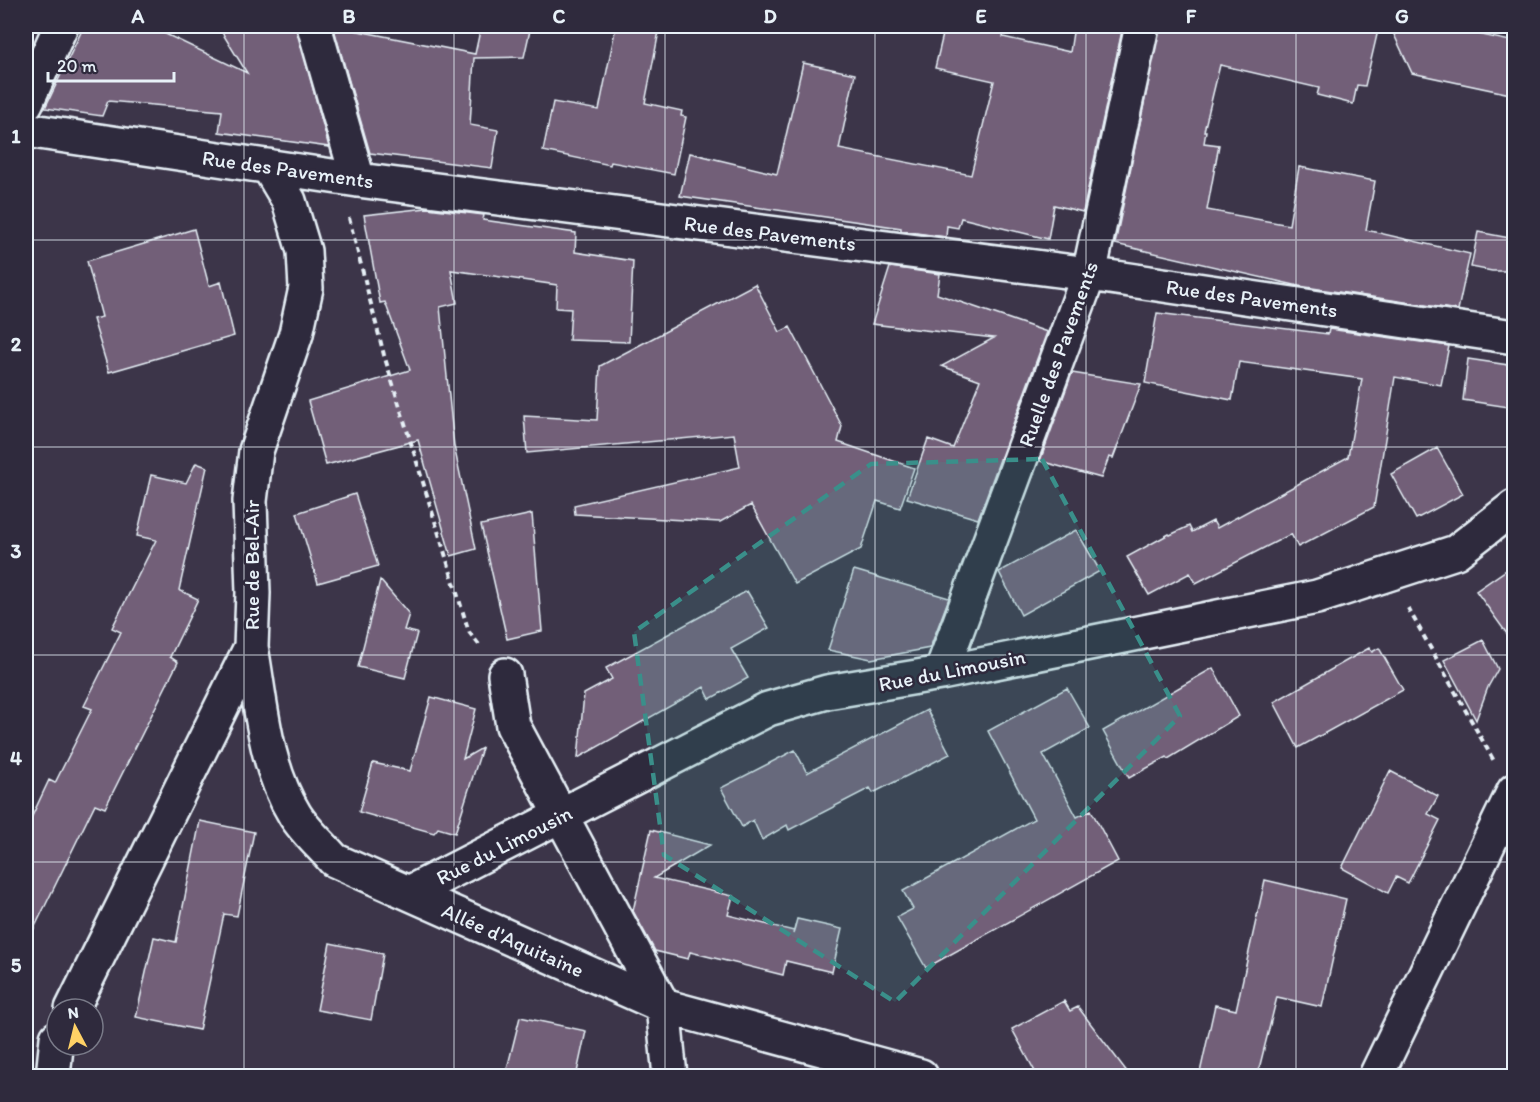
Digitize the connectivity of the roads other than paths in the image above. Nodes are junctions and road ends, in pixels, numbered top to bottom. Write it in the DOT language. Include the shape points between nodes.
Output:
graph roads {
  1 [pos="61,26"];
  2 [pos="314,26"];
  3 [pos="1142,26"];
  4 [pos="26,104"];
  5 [pos="26,130"];
  6 [pos="268,166"];
  7 [pos="358,180"];
  8 [pos="1089,274"];
  9 [pos="1515,337"];
  10 [pos="1515,507"];
  11 [pos="251,646"];
  12 [pos="941,673"];
  13 [pos="505,675"];
  14 [pos="1514,792"];
  15 [pos="560,817"];
  16 [pos="409,893"];
  17 [pos="78,997"];
  18 [pos="663,1006"];
  19 [pos="55,1057"];
  20 [pos="53,1077"];
  21 [pos="670,1077"];
  22 [pos="921,1077"];
  23 [pos="1376,1077"];
  1 -- 4 [label="street"];
  2 -- 7 [label="street"];
  3 -- 8 [label="street, Ruelle des Pavements"];
  5 -- 6 [label="street, Rue des Pavements"];
  6 -- 7 [label="street, Rue des Pavements"];
  6 -- 11 [label="street, Rue de Bel-Air" via="289,201 304,251 306,288 296,334 256,451 250,501"];
  7 -- 8 [label="street, Rue des Pavements"];
  8 -- 9 [label="street, Rue des Pavements"];
  8 -- 12 [label="street, Ruelle des Pavements"];
  10 -- 12 [label="street, Rue du Limousin" via="1456,552 1317,597"];
  11 -- 16 [label="street, Allée d'Aquitaine" via="276,776 295,816 334,860"];
  11 -- 17 [label="street, Rue de Bel-Air"];
  12 -- 15 [label="street, Rue du Limousin" via="827,692 768,709"];
  13 -- 15 [label="street" via="513,726"];
  14 -- 23 [label="street"];
  15 -- 16 [label="street, Rue du Limousin"];
  15 -- 18 [label="street"];
  16 -- 18 [label="street, Allée d'Aquitaine"];
  18 -- 21 [label="street"];
  18 -- 22 [label="street, Allée d'Aquitaine"];
  19 -- 20 [label="street"];
}
